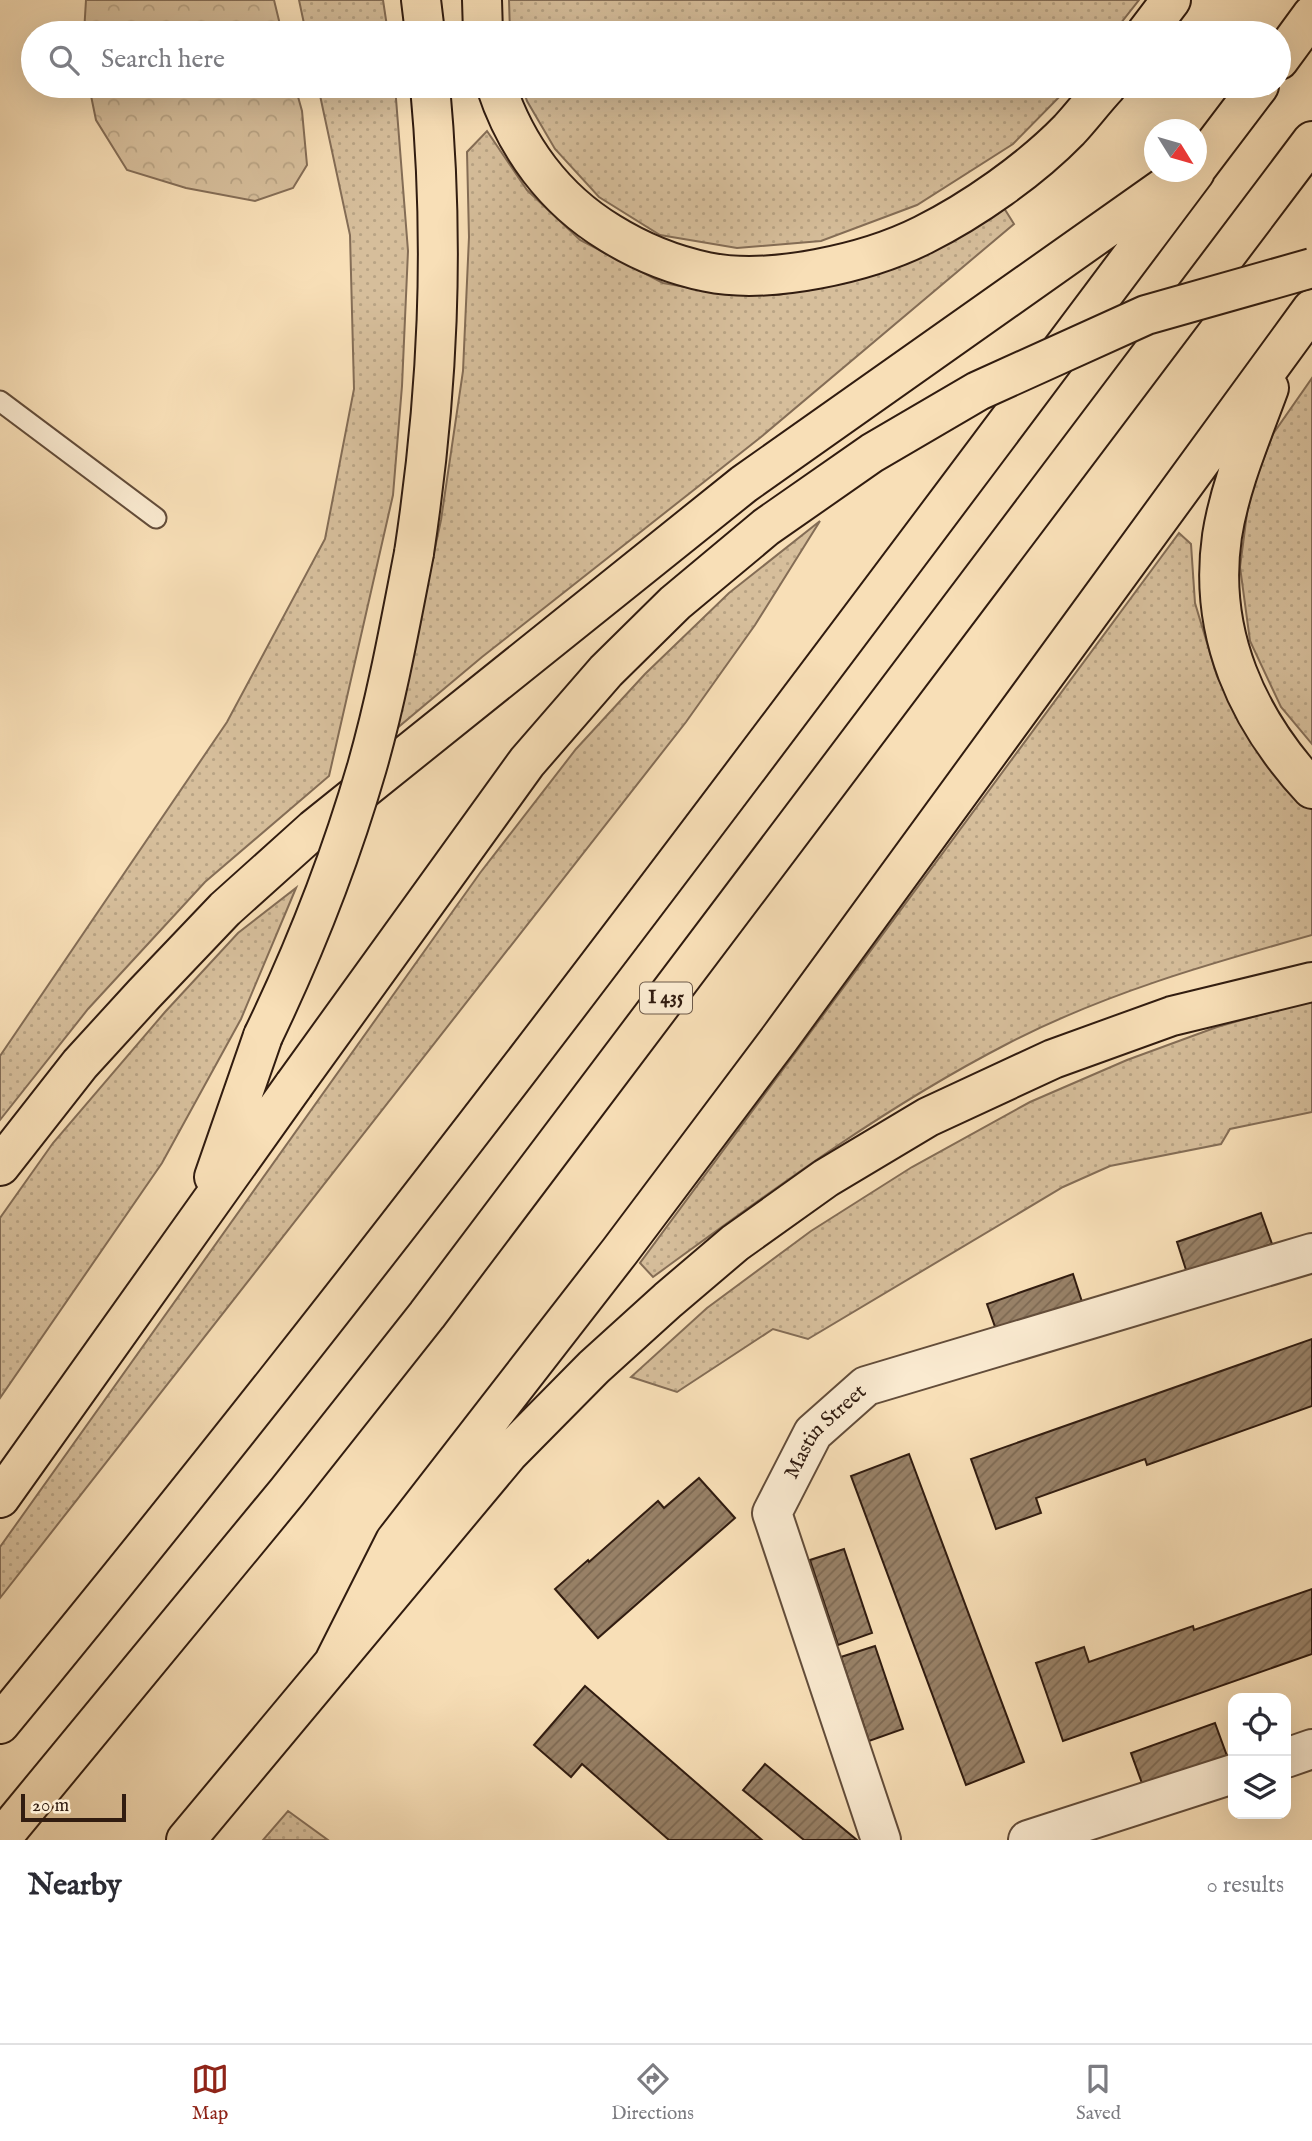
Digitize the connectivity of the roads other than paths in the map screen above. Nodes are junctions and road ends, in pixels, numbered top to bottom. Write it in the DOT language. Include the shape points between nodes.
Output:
graph roads {
  1 [pos="421,0"];
  2 [pos="482,0"];
  3 [pos="1171,0"];
  4 [pos="1312,15"];
  5 [pos="424,21"];
  6 [pos="483,21"];
  7 [pos="1155,21"];
  8 [pos="1291,44"];
  9 [pos="431,98"];
  10 [pos="501,98"];
  11 [pos="1097,98"];
  12 [pos="1250,98"];
  13 [pos="1312,141"];
  14 [pos="1207,153"];
  15 [pos="1175,182"];
  16 [pos="1185,182"];
  17 [pos="1312,268"];
  18 [pos="1312,309"];
  19 [pos="1285,344"];
  20 [pos="0,401"];
  21 [pos="156,518"];
  22 [pos="1312,789"];
  23 [pos="1312,982"];
  24 [pos="0,1166"];
  25 [pos="200,1219"];
  26 [pos="1312,1253"];
  27 [pos="0,1498"];
  28 [pos="333,1664"];
  29 [pos="0,1724"];
  30 [pos="1312,1749"];
  31 [pos="1291,1756"];
  32 [pos="1228,1776"];
  33 [pos="0,1840"];
  34 [pos="186,1840"];
  35 [pos="881,1840"];
  36 [pos="1028,1840"];
  1 -- 5 [label="highway"];
  2 -- 6 [label="highway"];
  3 -- 7 [label="highway"];
  4 -- 8 [label="highway"];
  9 -- 25 [label="highway, bridge" via="438,216 435,371 427,464 391,673 336,865 296,969 263,1036"];
  10 -- 11 [label="highway" via="514,133 540,171 566,201 600,227 634,248 708,273 762,276 863,258 923,235 1027,167 1069,131"];
  12 -- 14 [label="highway"];
  13 -- 33 [label="highway, I 435" via="427,1315"];
  15 -- 24 [label="highway" via="744,484 314,829 225,909 144,994 80,1064"];
  16 -- 29 [label="highway" via="551,1029 157,1534"];
  17 -- 25 [label="highway, bridge" via="1146,315 978,391 872,453 766,527 675,603 606,671 527,762"];
  18 -- 19 [label="highway"];
  19 -- 22 [label="highway" via="1235,482 1218,569 1220,610 1251,705 1266,733"];
  19 -- 28 [label="highway" via="780,1038 395,1541"];
  20 -- 21 [label="lane"];
  23 -- 28 [label="highway" via="1172,1016 1053,1059 928,1117 826,1178 735,1243 594,1367 508,1454"];
  25 -- 27 [label="highway"];
  26 -- 35 [label="street, Mastin Street" via="866,1386 813,1433 772,1513"];
  28 -- 34 [label="highway"];
  30 -- 31 [label="street"];
  32 -- 36 [label="street"];
}
